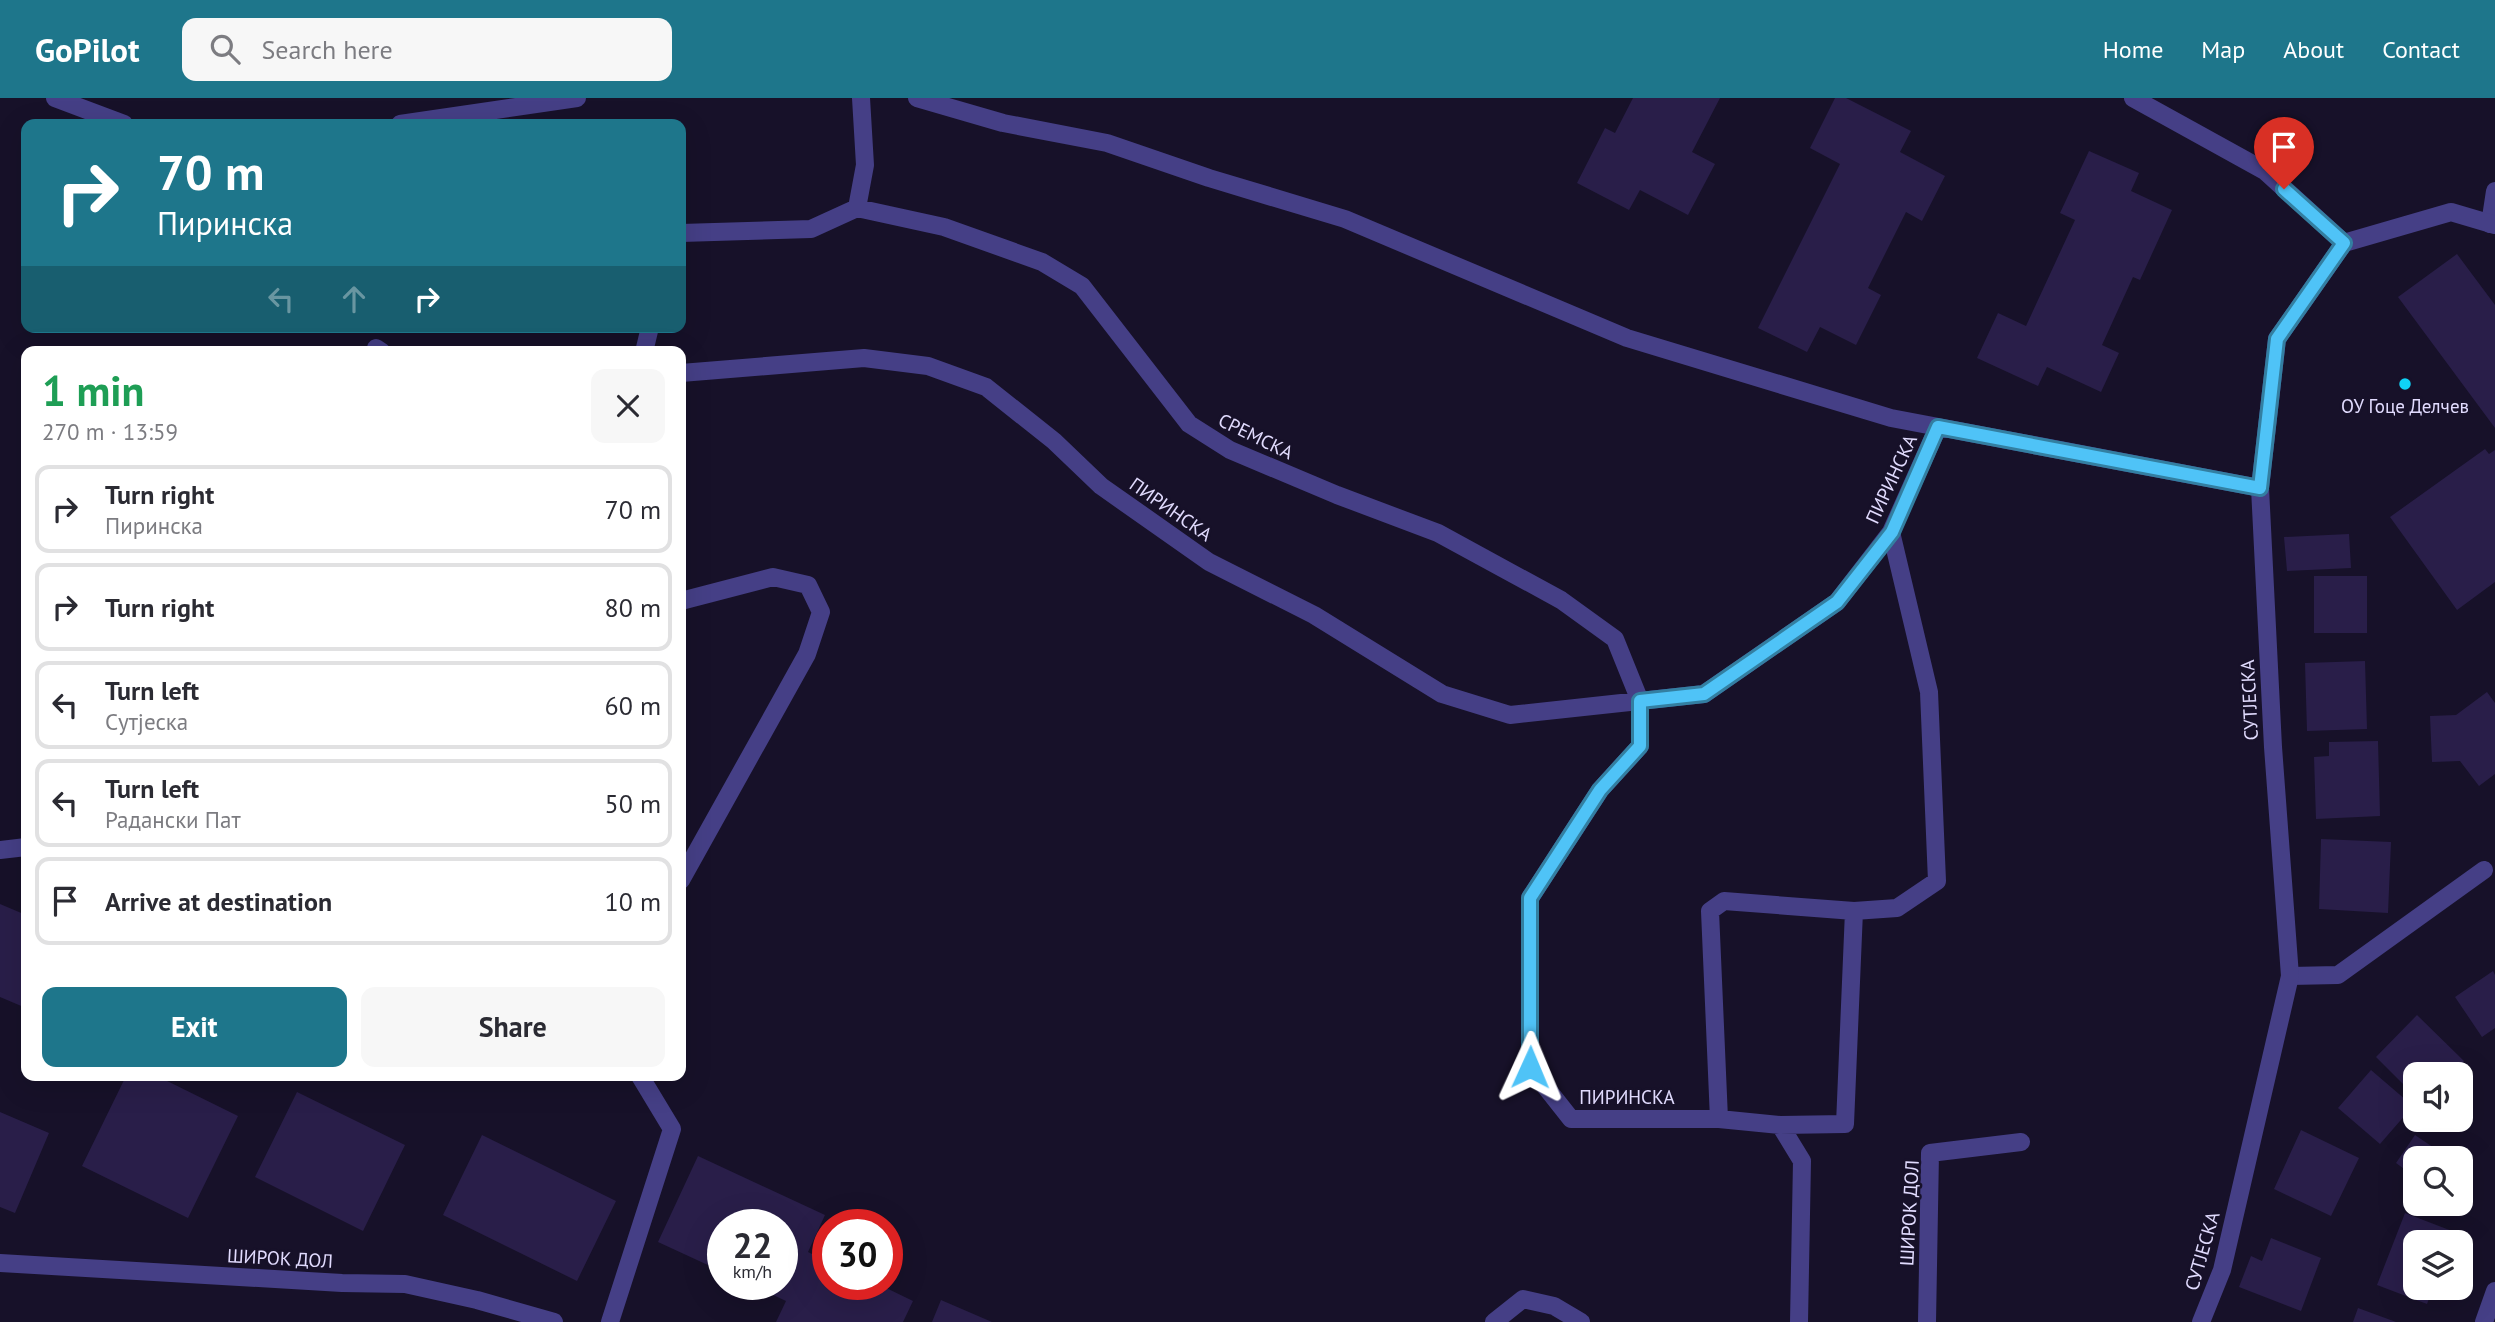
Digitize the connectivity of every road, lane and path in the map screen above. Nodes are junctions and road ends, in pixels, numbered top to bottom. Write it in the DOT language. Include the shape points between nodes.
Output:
graph roads {
  1 [pos="55,98"];
  2 [pos="577,98"];
  3 [pos="861,98"];
  4 [pos="917,98"];
  5 [pos="2133,98"];
  6 [pos="550,100"];
  7 [pos="111,119"];
  8 [pos="431,119"];
  9 [pos="2495,191"];
  10 [pos="857,208"];
  11 [pos="2493,224"];
  12 [pos="686,233"];
  13 [pos="2344,243"];
  14 [pos="686,373"];
  15 [pos="1938,427"];
  16 [pos="2260,488"];
  17 [pos="1892,532"];
  18 [pos="686,600"];
  19 [pos="1640,701"];
  20 [pos="21,848"];
  21 [pos="0,850"];
  22 [pos="2484,870"];
  23 [pos="686,871"];
  24 [pos="1854,911"];
  25 [pos="2290,976"];
  26 [pos="643,1081"];
  27 [pos="1719,1119"];
  28 [pos="1780,1125"];
  29 [pos="2021,1142"];
  30 [pos="0,1263"];
  31 [pos="2495,1291"];
  32 [pos="554,1322"];
  33 [pos="610,1322"];
  34 [pos="1494,1322"];
  35 [pos="1581,1322"];
  36 [pos="1799,1322"];
  37 [pos="1927,1322"];
  38 [pos="2201,1322"];
  39 [pos="2484,1322"];
  1 -- 7 [label="street"];
  2 -- 6 [label="street"];
  3 -- 10 [label="street" via="865,165"];
  4 -- 15 [label="street" via="1003,123 1107,144 1345,219 1628,338 1891,418"];
  5 -- 13 [label="street" via="2264,171"];
  6 -- 8 [label="street"];
  9 -- 11 [label="street"];
  10 -- 12 [label="street" via="811,229"];
  10 -- 19 [label="street, СРЕМСКА" via="956,232 1042,262 1082,286 1189,424 1230,450 1438,533 1561,600 1615,639"];
  11 -- 13 [label="street" via="2451,212"];
  13 -- 16 [label="street, СУТЈЕСКА" via="2277,339"];
  14 -- 19 [label="street, ПИРИНСКА" via="864,358 928,366 986,387 1101,486 1209,562 1314,615 1442,694 1510,715"];
  15 -- 16 [label="street"];
  15 -- 17 [label="street, ПИРИНСКА"];
  16 -- 25 [label="street, СУТЈЕСКА"];
  17 -- 19 [label="street, ПИРИНСКА" via="1837,602 1704,694"];
  17 -- 24 [label="street" via="1929,692 1937,881 1897,908"];
  18 -- 23 [label="street" via="774,577 807,585 821,612 807,654"];
  19 -- 27 [label="street, ПИРИНСКА" via="1640,746 1600,790 1530,898 1530,1067 1571,1119"];
  20 -- 21 [label="street"];
  22 -- 25 [label="street" via="2338,975"];
  24 -- 27 [label="street" via="1724,901 1710,911"];
  24 -- 28 [label="street, ПИРИНСКА" via="1844,1124"];
  25 -- 38 [label="street, СУТЈЕСКА" via="2222,1270"];
  26 -- 33 [label="street" via="672,1129"];
  27 -- 28 [label="street, ПИРИНСКА"];
  28 -- 36 [label="street" via="1802,1161"];
  29 -- 37 [label="street, ШИРОК ДОЛ" via="1930,1153"];
  30 -- 32 [label="street, ШИРОК ДОЛ" via="405,1284"];
  31 -- 39 [label="street"];
  34 -- 35 [label="street" via="1523,1299 1554,1306"];
}
